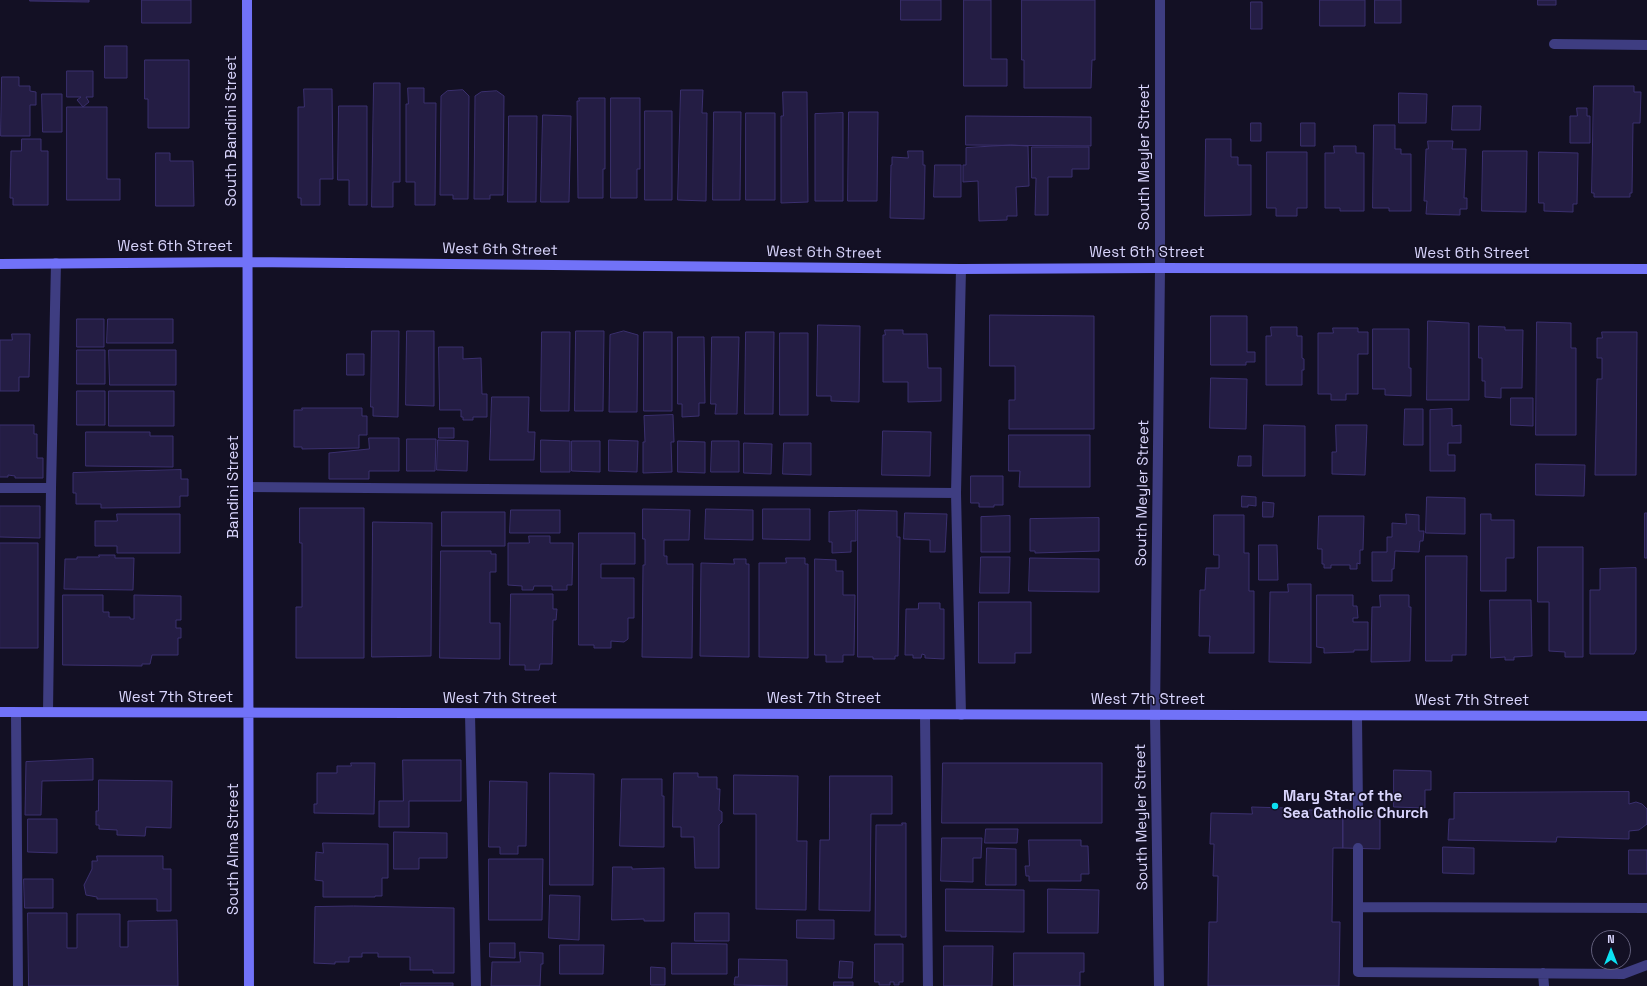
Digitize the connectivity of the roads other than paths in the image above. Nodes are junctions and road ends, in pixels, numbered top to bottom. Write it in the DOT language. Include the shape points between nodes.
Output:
graph roads {
  1 [pos="247,0"];
  2 [pos="1160,0"];
  3 [pos="1554,44"];
  4 [pos="1647,45"];
  5 [pos="247,262"];
  6 [pos="56,263"];
  7 [pos="0,264"];
  8 [pos="1160,268"];
  9 [pos="961,269"];
  10 [pos="1647,269"];
  11 [pos="249,487"];
  12 [pos="0,488"];
  13 [pos="51,488"];
  14 [pos="956,493"];
  15 [pos="0,712"];
  16 [pos="16,712"];
  17 [pos="48,712"];
  18 [pos="248,713"];
  19 [pos="470,714"];
  20 [pos="925,715"];
  21 [pos="961,715"];
  22 [pos="1155,715"];
  23 [pos="1357,716"];
  24 [pos="1647,716"];
  25 [pos="1358,811"];
  26 [pos="1358,848"];
  27 [pos="1358,907"];
  28 [pos="1647,908"];
  29 [pos="1647,965"];
  30 [pos="1543,973"];
  31 [pos="18,986"];
  32 [pos="249,986"];
  33 [pos="476,986"];
  34 [pos="928,986"];
  35 [pos="1159,986"];
  36 [pos="1544,986"];
  1 -- 5 [label="street, South Bandini Street"];
  2 -- 8 [label="street, South Meyler Street"];
  3 -- 4 [label="street"];
  5 -- 6 [label="street, West 6th Street"];
  5 -- 9 [label="street, West 6th Street"];
  5 -- 11 [label="street, Bandini Street"];
  6 -- 7 [label="street, West 6th Street"];
  6 -- 13 [label="street"];
  8 -- 9 [label="street, West 6th Street"];
  8 -- 10 [label="street, West 6th Street"];
  8 -- 22 [label="street, South Meyler Street"];
  9 -- 14 [label="street"];
  11 -- 14 [label="street"];
  11 -- 18 [label="street, Bandini Street"];
  12 -- 13 [label="street"];
  13 -- 17 [label="street"];
  14 -- 21 [label="street"];
  15 -- 16 [label="street, West 7th Street"];
  16 -- 17 [label="street, West 7th Street"];
  16 -- 31 [label="street"];
  17 -- 18 [label="street, West 7th Street"];
  18 -- 19 [label="street, West 7th Street"];
  18 -- 32 [label="street, South Alma Street"];
  19 -- 20 [label="street, West 7th Street"];
  19 -- 33 [label="street"];
  20 -- 21 [label="street, West 7th Street"];
  20 -- 34 [label="street"];
  21 -- 22 [label="street, West 7th Street"];
  22 -- 23 [label="street, West 7th Street"];
  22 -- 35 [label="street, South Meyler Street"];
  23 -- 24 [label="street, West 7th Street"];
  23 -- 25 [label="street"];
  26 -- 27 [label="street"];
  27 -- 28 [label="street"];
  27 -- 30 [label="street" via="1358,972"];
  29 -- 30 [label="street" via="1623,974"];
  30 -- 36 [label="street"];
}
